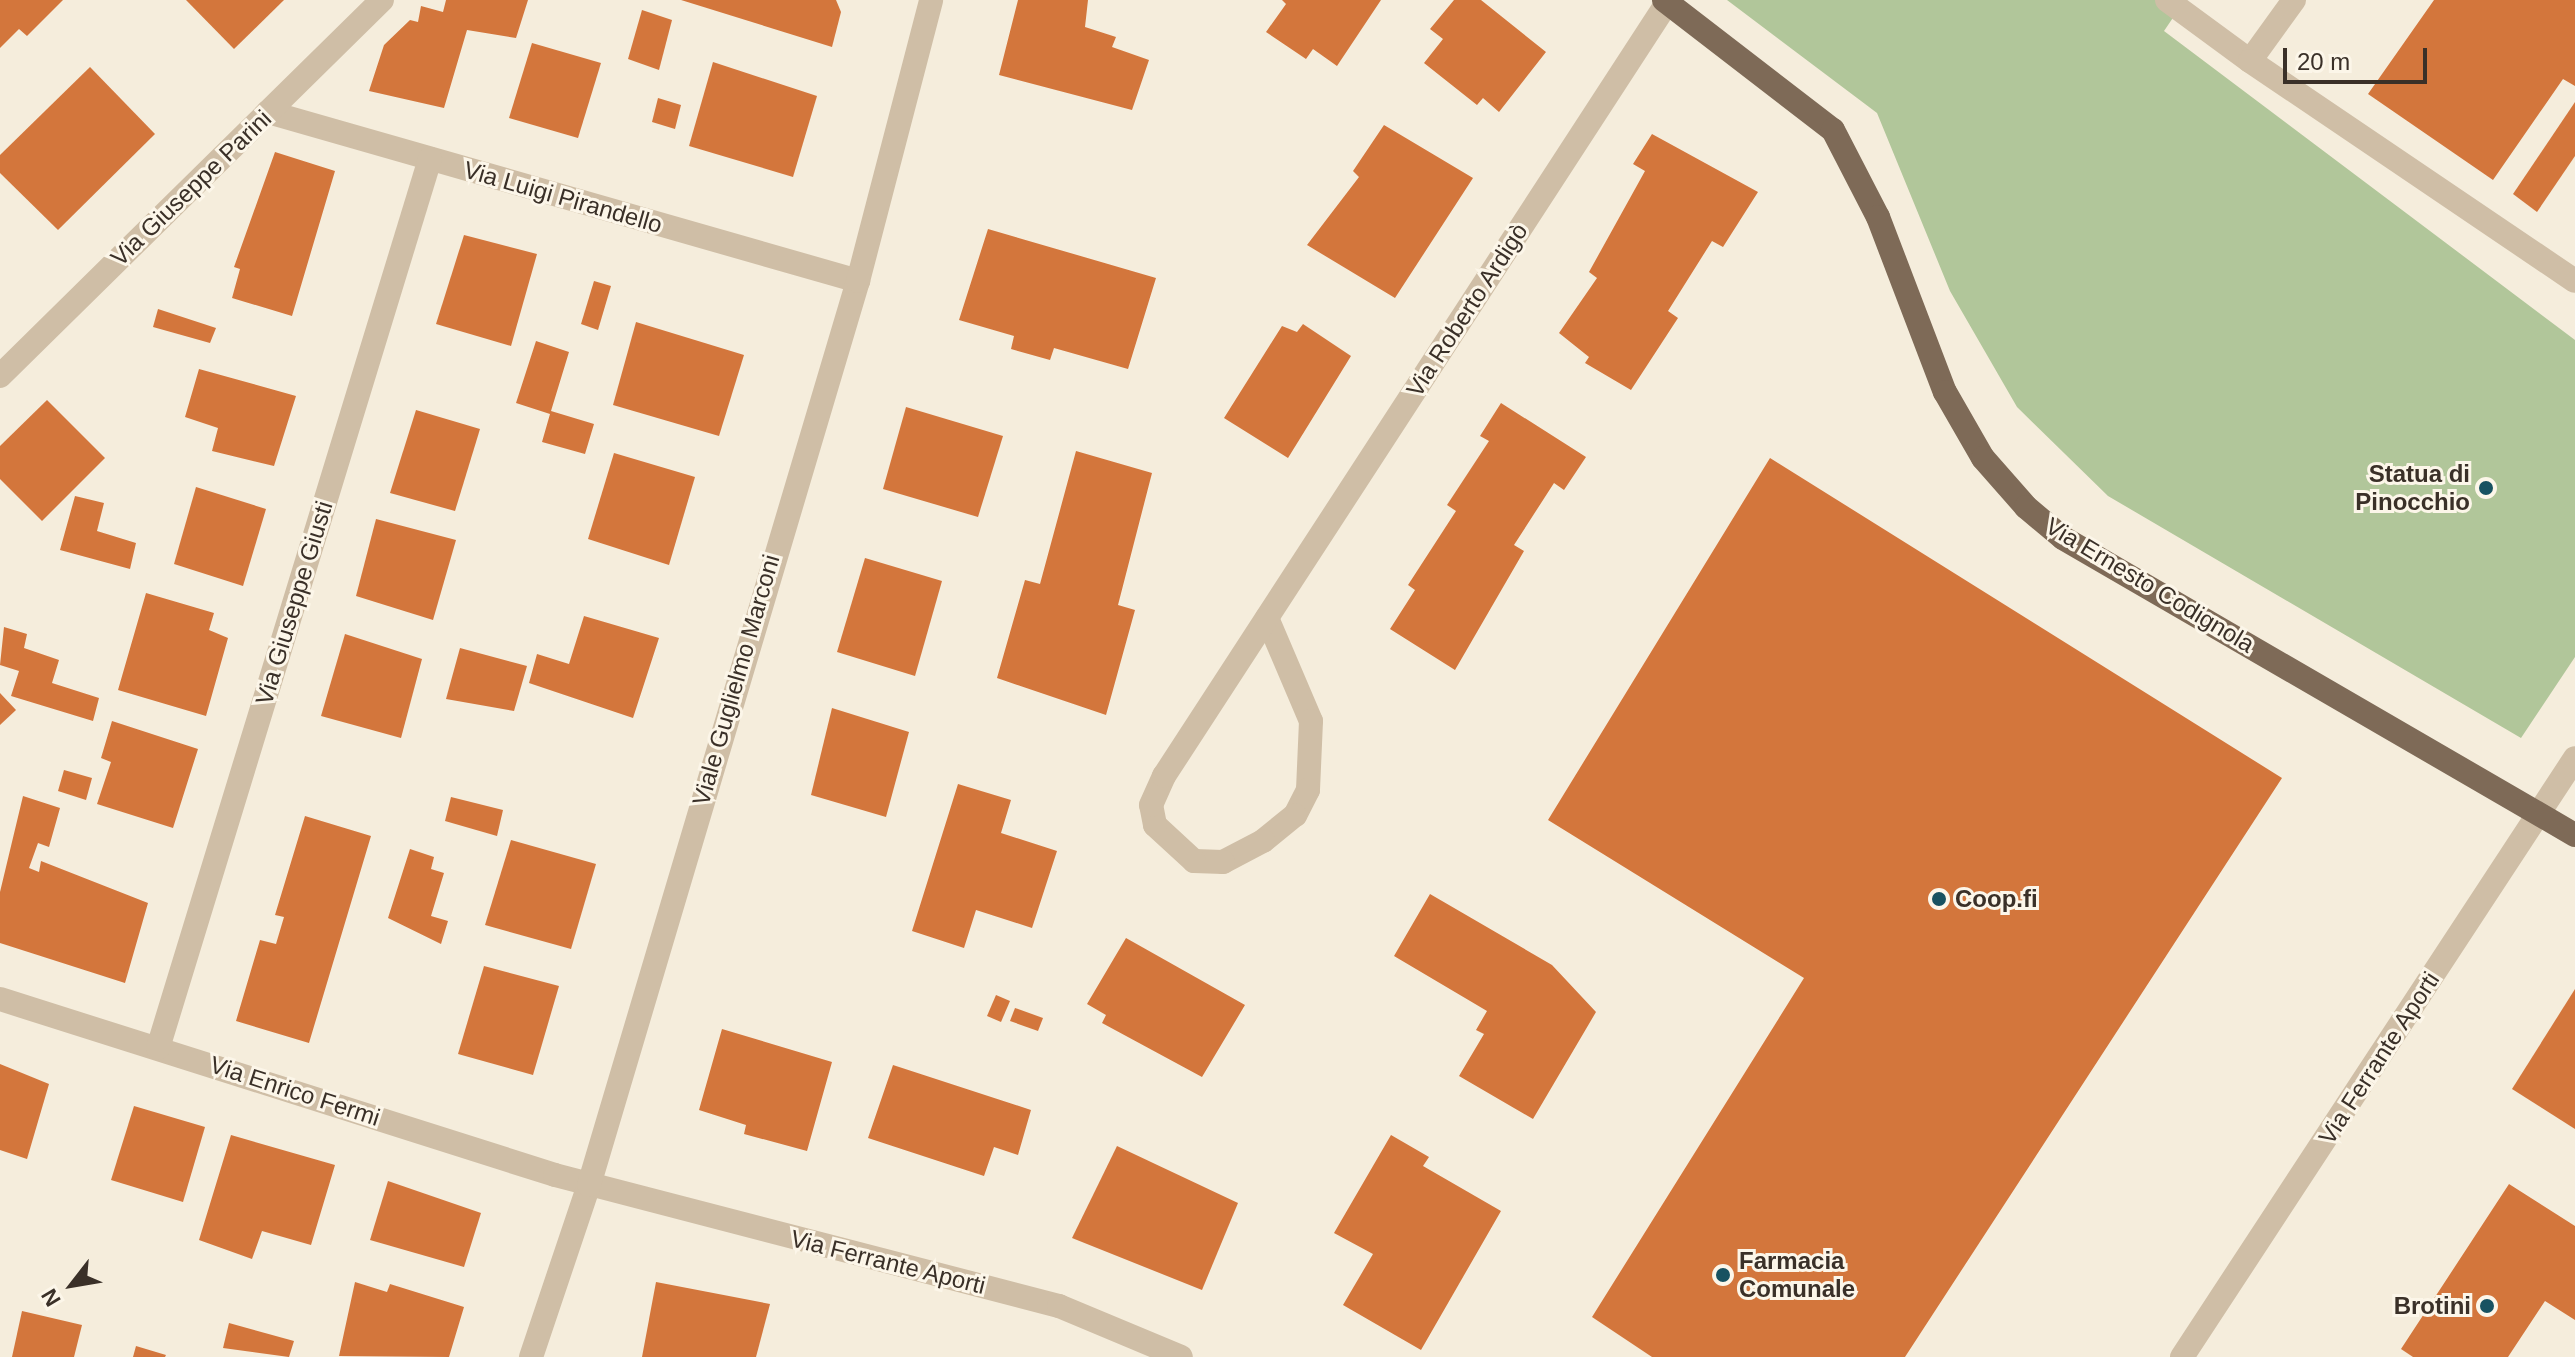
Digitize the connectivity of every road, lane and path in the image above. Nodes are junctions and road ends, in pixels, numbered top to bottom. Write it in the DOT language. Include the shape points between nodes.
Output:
graph roads {
  1 [pos="382,0"];
  2 [pos="931,0"];
  3 [pos="2167,0"];
  4 [pos="2294,0"];
  5 [pos="1666,1"];
  6 [pos="2250,61"];
  7 [pos="268,112"];
  8 [pos="430,159"];
  9 [pos="858,281"];
  10 [pos="2575,281"];
  11 [pos="0,376"];
  12 [pos="1267,618"];
  13 [pos="2575,758"];
  14 [pos="2541,813"];
  15 [pos="2575,835"];
  16 [pos="0,999"];
  17 [pos="158,1048"];
  18 [pos="589,1185"];
  19 [pos="531,1357"];
  20 [pos="1181,1357"];
  21 [pos="2182,1357"];
  1 -- 7 [label="street, Via Giuseppe Parini"];
  2 -- 9 [label="street, Viale Guglielmo Marconi"];
  3 -- 6 [label="street"];
  4 -- 6 [label="street"];
  5 -- 12 [label="street, Via Roberto Ardigò"];
  5 -- 14 [label="main road, Via Ernesto Codignola" via="1833,130 1878,217 1945,392 1983,458 2026,507 2063,538"];
  6 -- 10 [label="street"];
  7 -- 8 [label="street, Via Luigi Pirandello"];
  7 -- 11 [label="street, Via Giuseppe Parini"];
  8 -- 9 [label="street, Via Luigi Pirandello"];
  8 -- 17 [label="street, Via Giuseppe Giusti"];
  9 -- 18 [label="street, Viale Guglielmo Marconi"];
  12 -- 12 [label="street, Via Roberto Ardigò" via="1151,805 1155,825 1194,861 1223,862 1263,841 1295,815 1308,790 1311,721"];
  13 -- 14 [label="street, Via Ferrante Aporti"];
  14 -- 15 [label="main road, Via Ernesto Codignola"];
  14 -- 21 [label="street, Via Ferrante Aporti"];
  16 -- 17 [label="street, Via Enrico Fermi"];
  17 -- 18 [label="street, Via Enrico Fermi"];
  18 -- 19 [label="street, Viale Guglielmo Marconi"];
  18 -- 20 [label="street, Via Ferrante Aporti" via="1059,1306"];
}
